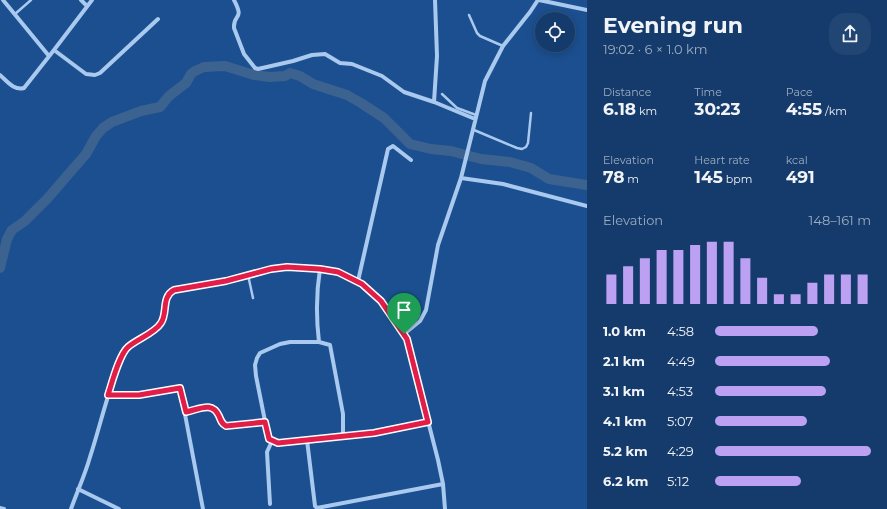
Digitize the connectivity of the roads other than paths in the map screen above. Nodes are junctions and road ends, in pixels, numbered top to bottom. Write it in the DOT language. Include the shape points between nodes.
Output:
graph roads {
  1 [pos="3,0"];
  2 [pos="31,0"];
  3 [pos="81,0"];
  4 [pos="92,0"];
  5 [pos="234,0"];
  6 [pos="435,0"];
  7 [pos="538,0"];
  8 [pos="87,6"];
  9 [pos="587,10"];
  10 [pos="14,14"];
  11 [pos="469,15"];
  12 [pos="158,19"];
  13 [pos="503,46"];
  14 [pos="54,50"];
  15 [pos="49,56"];
  16 [pos="0,75"];
  17 [pos="442,94"];
  18 [pos="434,102"];
  19 [pos="531,113"];
  20 [pos="476,117"];
  21 [pos="474,130"];
  22 [pos="411,160"];
  23 [pos="461,178"];
  24 [pos="587,206"];
  25 [pos="320,269"];
  26 [pos="248,275"];
  27 [pos="358,281"];
  28 [pos="253,298"];
  29 [pos="404,334"];
  30 [pos="319,342"];
  31 [pos="108,395"];
  32 [pos="186,412"];
  33 [pos="265,422"];
  34 [pos="428,422"];
  35 [pos="343,436"];
  36 [pos="307,440"];
  37 [pos="272,441"];
  38 [pos="443,484"];
  39 [pos="78,489"];
  40 [pos="270,504"];
  41 [pos="0,508"];
  42 [pos="4,509"];
  43 [pos="71,509"];
  44 [pos="119,509"];
  45 [pos="203,509"];
  46 [pos="445,509"];
  1 -- 10 [label="street"];
  2 -- 10 [label="lane"];
  3 -- 8 [label="street"];
  4 -- 8 [label="street"];
  5 -- 18 [label="street" via="239,9 234,31 244,54 255,68 325,54 340,63 364,68 389,80 402,91"];
  6 -- 18 [label="street" via="437,56"];
  7 -- 9 [label="street"];
  7 -- 13 [label="street"];
  8 -- 14 [label="street"];
  10 -- 15 [label="street"];
  11 -- 13 [label="lane" via="480,36"];
  12 -- 14 [label="street" via="95,75 86,74"];
  13 -- 20 [label="street" via="485,81"];
  14 -- 15 [label="street"];
  15 -- 16 [label="street" via="24,88 14,87"];
  17 -- 20 [label="lane" via="457,108"];
  18 -- 20 [label="street"];
  19 -- 21 [label="lane" via="528,143 522,149"];
  20 -- 21 [label="street"];
  21 -- 23 [label="street"];
  22 -- 27 [label="street" via="393,146 388,149"];
  23 -- 24 [label="street" via="503,184"];
  23 -- 29 [label="street" via="438,245 426,310 420,321"];
  25 -- 26 [label="street" via="287,267"];
  25 -- 27 [label="street" via="338,272"];
  25 -- 30 [label="street" via="316,319"];
  26 -- 28 [label="lane"];
  26 -- 31 [label="street" via="169,293 159,327 135,341 125,351"];
  27 -- 29 [label="street" via="381,301"];
  29 -- 34 [label="street"];
  30 -- 33 [label="street" via="290,342 260,352 255,365"];
  30 -- 35 [label="street" via="330,345 343,414"];
  31 -- 32 [label="street" via="139,395 180,388"];
  31 -- 39 [label="street" via="90,458"];
  32 -- 33 [label="street" via="212,407 222,424 226,426"];
  32 -- 45 [label="street"];
  33 -- 37 [label="street" via="268,436"];
  34 -- 35 [label="street" via="374,433"];
  34 -- 38 [label="street"];
  35 -- 36 [label="street"];
  36 -- 37 [label="street" via="282,443"];
  36 -- 38 [label="street" via="317,508"];
  37 -- 40 [label="street" via="267,452"];
  38 -- 46 [label="street"];
  39 -- 43 [label="street"];
  39 -- 44 [label="street"];
  41 -- 42 [label="street"];
}
